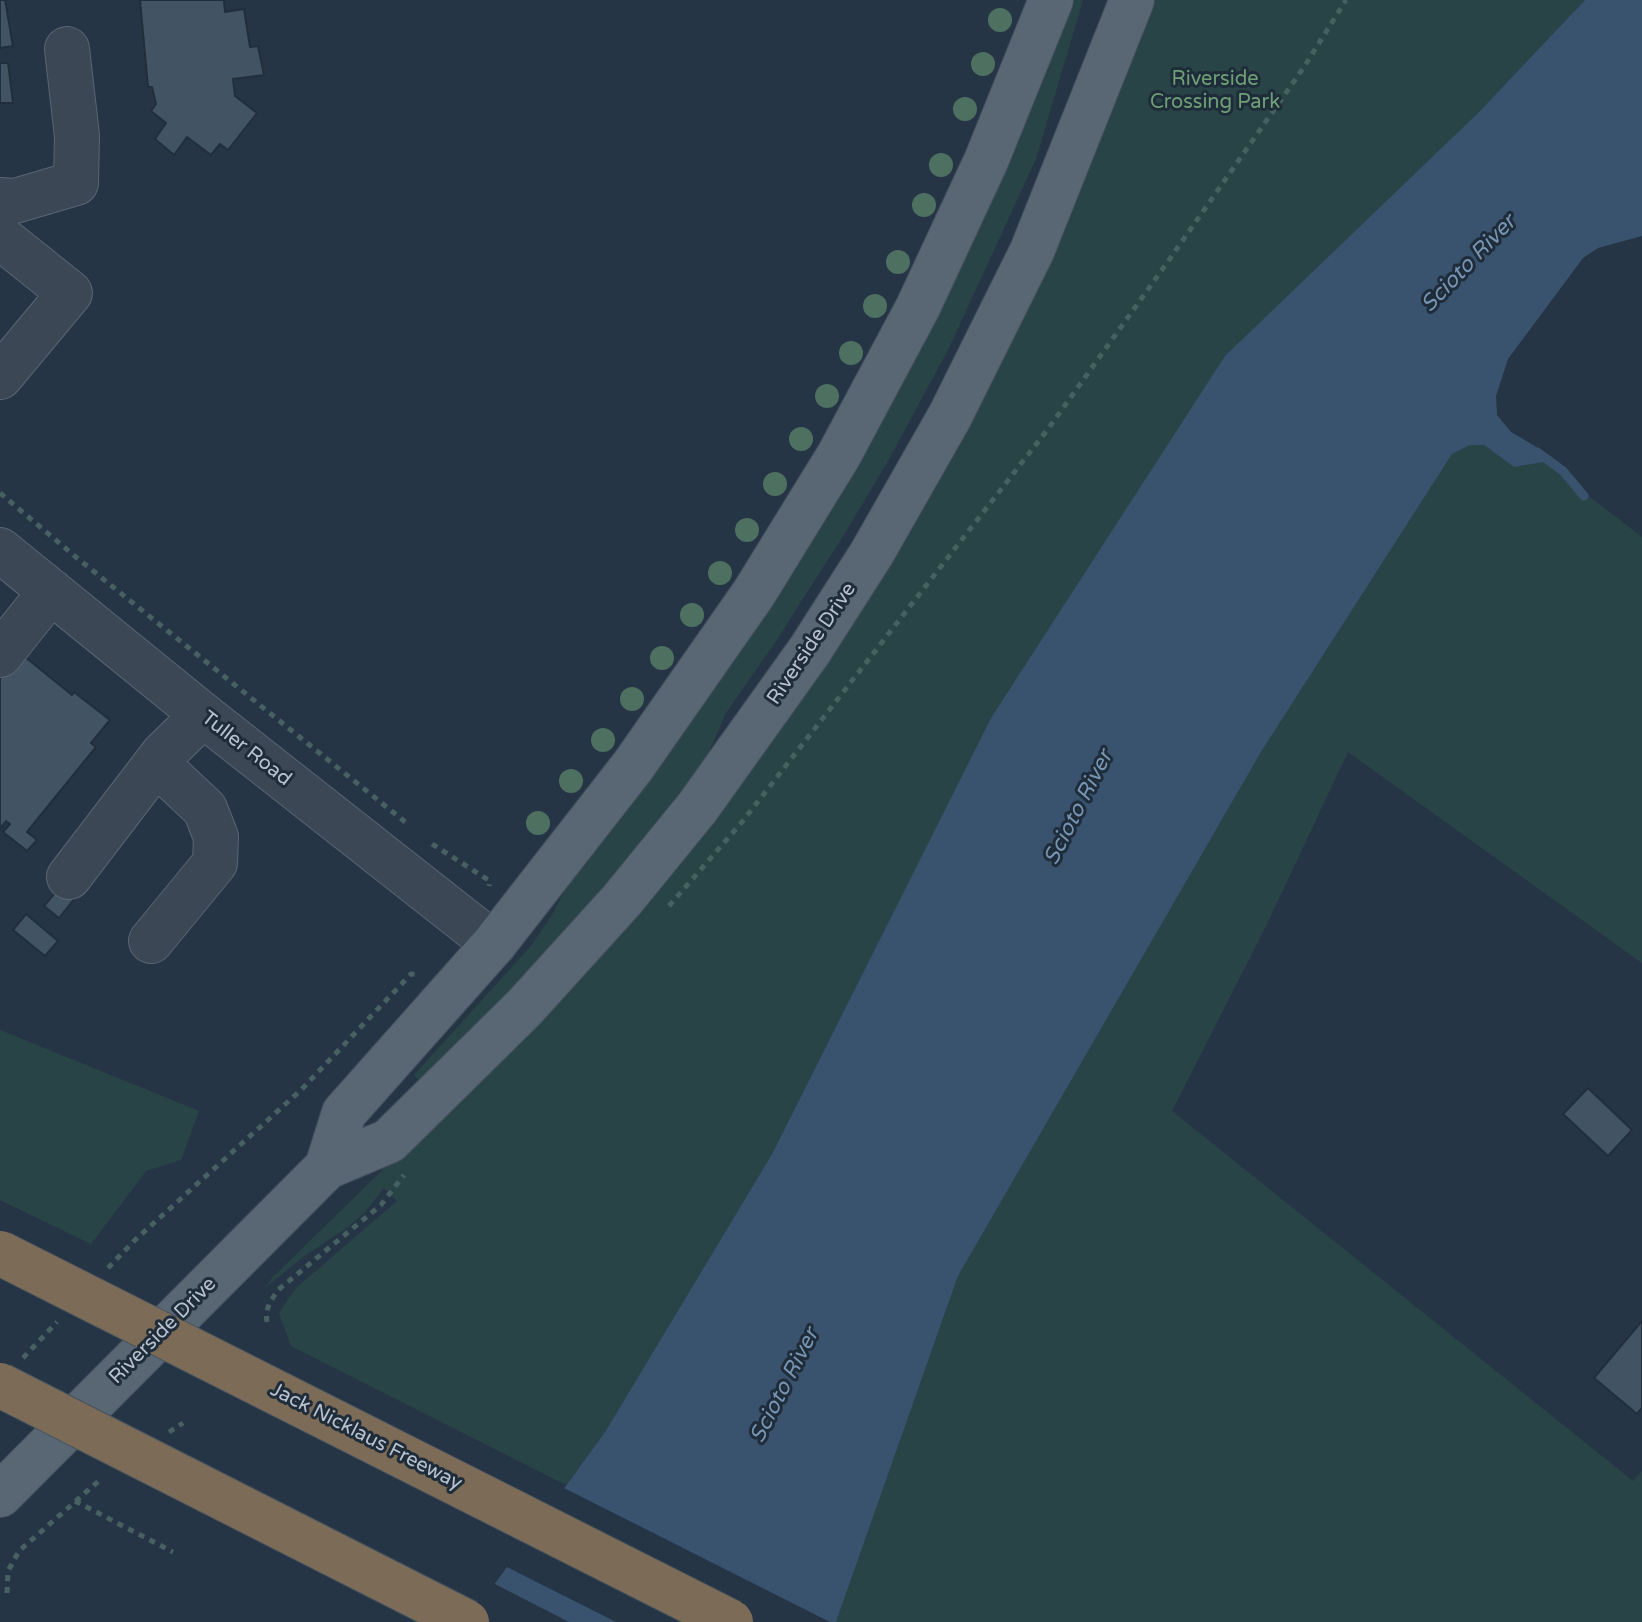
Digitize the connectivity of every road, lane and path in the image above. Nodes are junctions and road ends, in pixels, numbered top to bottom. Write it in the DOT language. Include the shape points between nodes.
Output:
graph roads {
  1 [pos="1051,0"];
  2 [pos="1132,0"];
  3 [pos="67,49"];
  4 [pos="0,200"];
  5 [pos="0,237"];
  6 [pos="0,377"];
  7 [pos="0,493"];
  8 [pos="0,550"];
  9 [pos="51,591"];
  10 [pos="0,655"];
  11 [pos="203,715"];
  12 [pos="156,763"];
  13 [pos="418,832"];
  14 [pos="430,842"];
  15 [pos="69,877"];
  16 [pos="487,892"];
  17 [pos="151,941"];
  18 [pos="494,944"];
  19 [pos="423,974"];
  20 [pos="327,1167"];
  21 [pos="0,1253"];
  22 [pos="102,1275"];
  23 [pos="60,1319"];
  24 [pos="10,1373"];
  25 [pos="183,1423"];
  26 [pos="159,1439"];
  27 [pos="111,1470"];
  28 [pos="0,1495"];
  29 [pos="75,1501"];
  30 [pos="173,1552"];
  31 [pos="7,1593"];
  32 [pos="467,1622"];
  33 [pos="731,1622"];
  1 -- 18 [label="main road, Riverside Drive" via="931,281 839,455 702,671"];
  2 -- 20 [label="main road, Riverside Drive" via="1032,251 950,416 810,650 697,808 524,1008 389,1141"];
  3 -- 4 [label="street" via="77,136 76,183 15,201"];
  5 -- 6 [label="street" via="70,293"];
  7 -- 13 [label="path"];
  8 -- 9 [label="street, Tuller Road"];
  9 -- 10 [label="street"];
  9 -- 11 [label="street, Tuller Road"];
  11 -- 12 [label="street"];
  11 -- 18 [label="street, Tuller Road"];
  12 -- 15 [label="street"];
  12 -- 17 [label="street" via="205,809 216,837 215,863"];
  14 -- 16 [label="path" via="490,881"];
  18 -- 20 [label="main road, Riverside Drive" via="344,1113"];
  19 -- 22 [label="path" via="411,974 301,1090"];
  20 -- 28 [label="main road, Riverside Drive"];
  21 -- 33 [label="highway, Jack Nicklaus Freeway, bridge"];
  23 -- 24 [label="path"];
  24 -- 32 [label="highway, bridge"];
  25 -- 26 [label="path"];
  27 -- 29 [label="path"];
  29 -- 30 [label="path"];
  29 -- 31 [label="path" via="19,1551 8,1571"];
}
